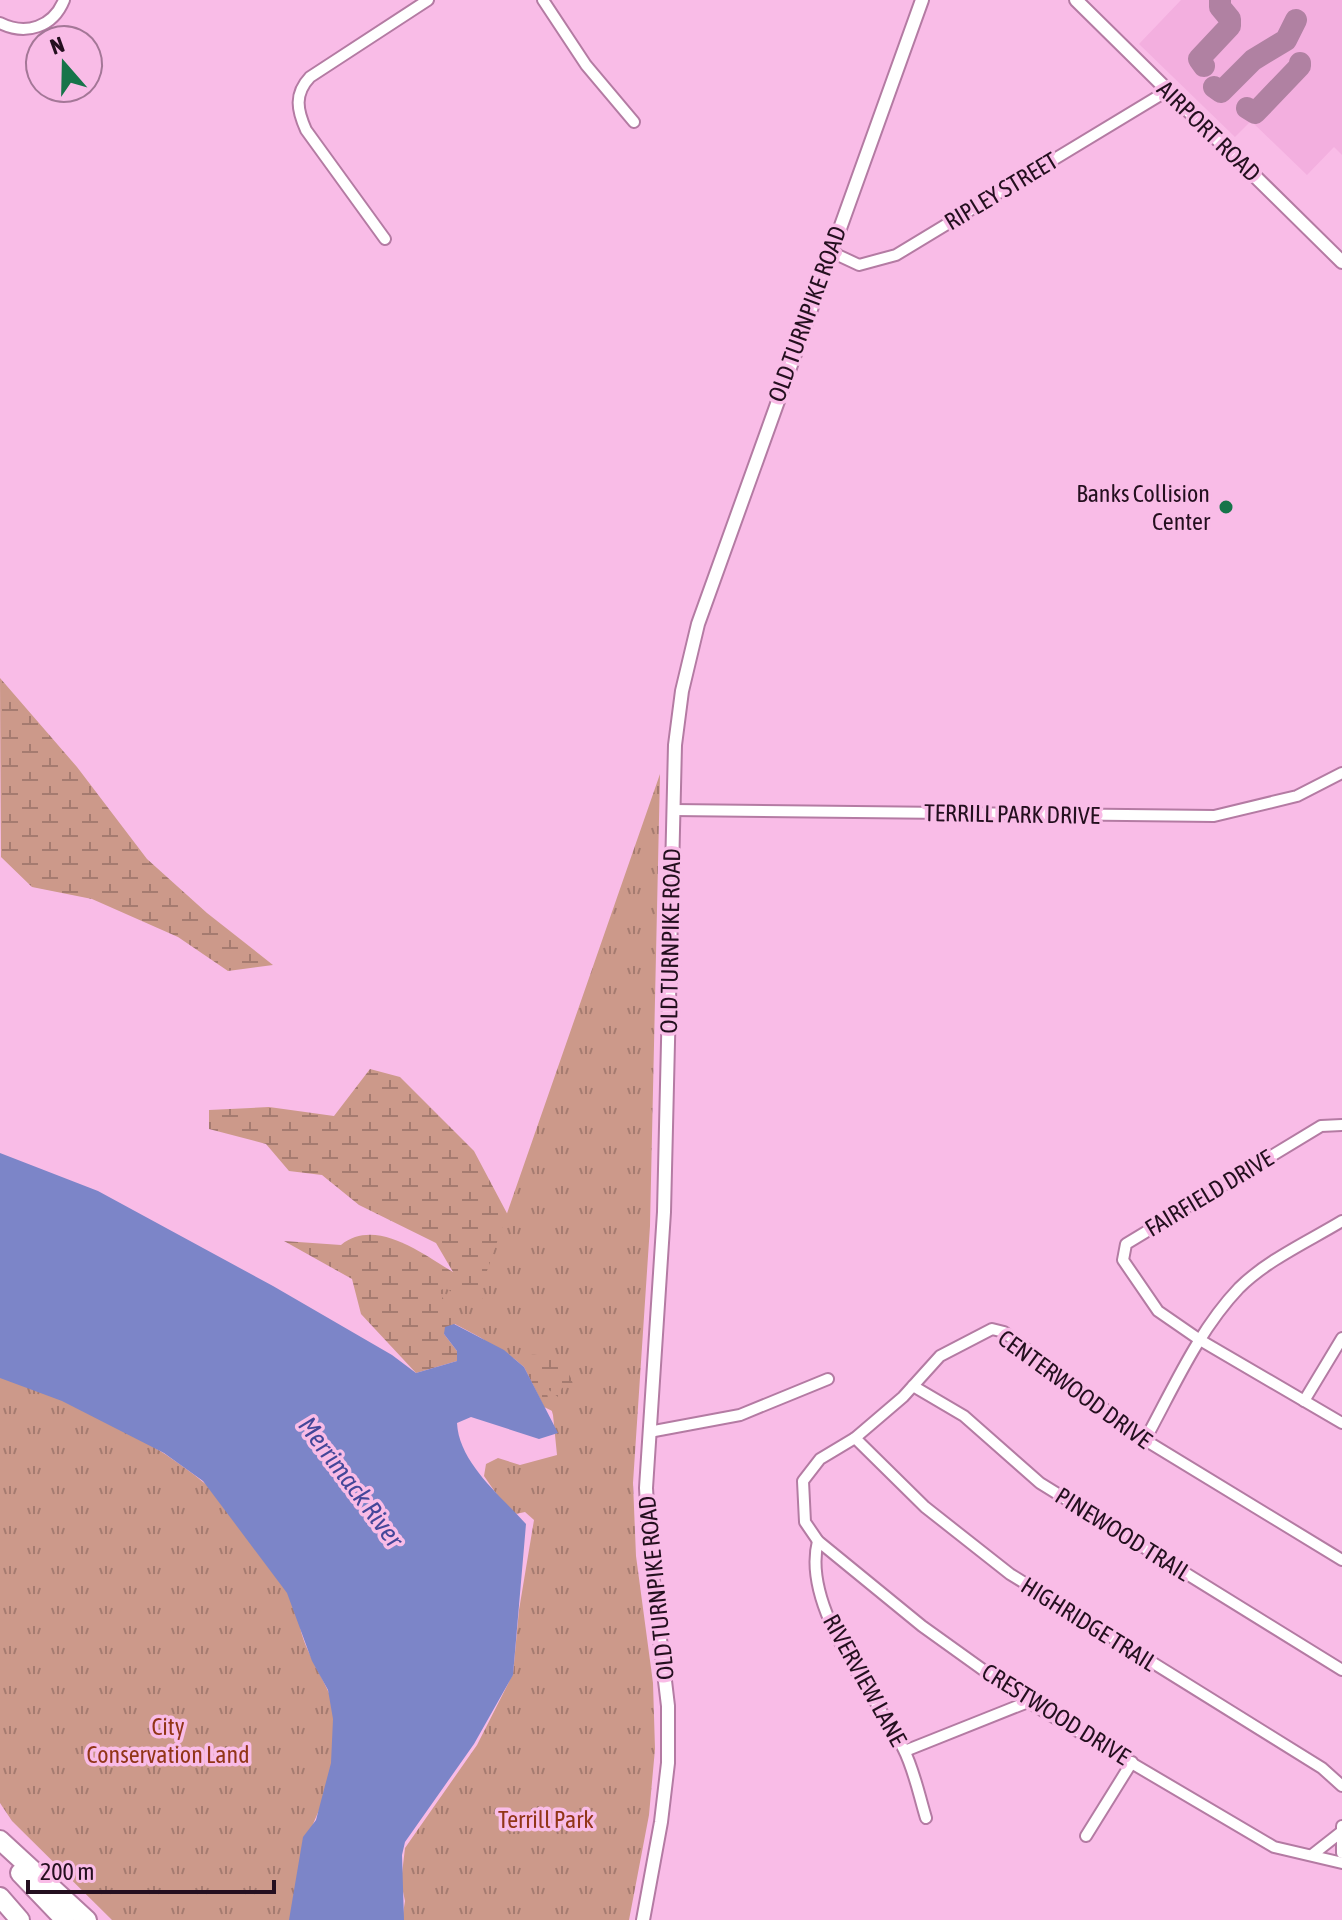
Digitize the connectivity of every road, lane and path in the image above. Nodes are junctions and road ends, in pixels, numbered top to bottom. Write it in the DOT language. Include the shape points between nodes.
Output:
graph roads {
  1 [pos="64,0"];
  2 [pos="428,0"];
  3 [pos="543,0"];
  4 [pos="922,0"];
  5 [pos="1076,0"];
  6 [pos="0,23"];
  7 [pos="1167,91"];
  8 [pos="634,122"];
  9 [pos="385,239"];
  10 [pos="829,251"];
  11 [pos="1342,262"];
  12 [pos="1342,773"];
  13 [pos="673,810"];
  14 [pos="1342,1125"];
  15 [pos="1342,1221"];
  16 [pos="1342,1338"];
  17 [pos="1200,1340"];
  18 [pos="828,1379"];
  19 [pos="913,1386"];
  20 [pos="1304,1401"];
  21 [pos="1342,1423"];
  22 [pos="649,1432"];
  23 [pos="855,1438"];
  24 [pos="1145,1440"];
  25 [pos="818,1541"];
  26 [pos="1342,1560"];
  27 [pos="1342,1670"];
  28 [pos="1028,1702"];
  29 [pos="905,1751"];
  30 [pos="1132,1762"];
  31 [pos="1342,1786"];
  32 [pos="926,1818"];
  33 [pos="1341,1829"];
  34 [pos="1086,1836"];
  35 [pos="0,1840"];
  36 [pos="0,1852"];
  37 [pos="1342,1853"];
  38 [pos="1312,1855"];
  39 [pos="1342,1863"];
  40 [pos="0,1897"];
  41 [pos="20,1920"];
  42 [pos="65,1920"];
  43 [pos="87,1920"];
  44 [pos="643,1920"];
  1 -- 6 [label="street" via="54,16 36,28 14,29"];
  2 -- 9 [label="street" via="310,77 299,93 306,130"];
  3 -- 8 [label="street" via="586,65"];
  4 -- 10 [label="street, OLD TURNPIKE ROAD"];
  5 -- 7 [label="street, AIRPORT ROAD"];
  7 -- 10 [label="street, RIPLEY STREET" via="896,255 859,265"];
  7 -- 11 [label="street, AIRPORT ROAD"];
  10 -- 13 [label="street, OLD TURNPIKE ROAD" via="698,624 678,714"];
  12 -- 13 [label="street, TERRILL PARK DRIVE" via="1297,796 1214,816"];
  13 -- 22 [label="street, OLD TURNPIKE ROAD" via="664,1212"];
  14 -- 17 [label="street, FAIRFIELD DRIVE" via="1321,1126 1126,1244 1123,1260 1135,1282 1158,1311"];
  15 -- 17 [label="street" via="1255,1274"];
  16 -- 20 [label="street"];
  17 -- 20 [label="street, FAIRFIELD DRIVE"];
  17 -- 24 [label="street"];
  18 -- 22 [label="street" via="740,1415"];
  19 -- 23 [label="street, CENTERWOOD DRIVE"];
  19 -- 24 [label="street, CENTERWOOD DRIVE" via="940,1356 992,1329 1004,1332"];
  19 -- 27 [label="street, PINEWOOD TRAIL" via="964,1416 1040,1483"];
  20 -- 21 [label="street, FAIRFIELD DRIVE"];
  22 -- 44 [label="street, OLD TURNPIKE ROAD" via="650,1555 669,1725 661,1822"];
  23 -- 25 [label="street, CENTERWOOD DRIVE" via="820,1459 803,1481 805,1522"];
  23 -- 31 [label="street, HIGHRIDGE TRAIL" via="925,1507 1010,1574 1322,1768"];
  24 -- 26 [label="street, CENTERWOOD DRIVE"];
  25 -- 28 [label="street, CRESTWOOD DRIVE" via="922,1626"];
  25 -- 29 [label="street, RIVERVIEW LANE" via="813,1558 828,1620"];
  28 -- 29 [label="street"];
  28 -- 30 [label="street, CRESTWOOD DRIVE"];
  29 -- 32 [label="street, RIVERVIEW LANE"];
  30 -- 34 [label="street"];
  30 -- 38 [label="street, CRESTWOOD DRIVE" via="1274,1847"];
  33 -- 37 [label="street"];
  33 -- 38 [label="street"];
  35 -- 43 [label="highway"];
  36 -- 42 [label="highway"];
  38 -- 39 [label="street, CRESTWOOD DRIVE"];
  40 -- 41 [label="highway"];
}
